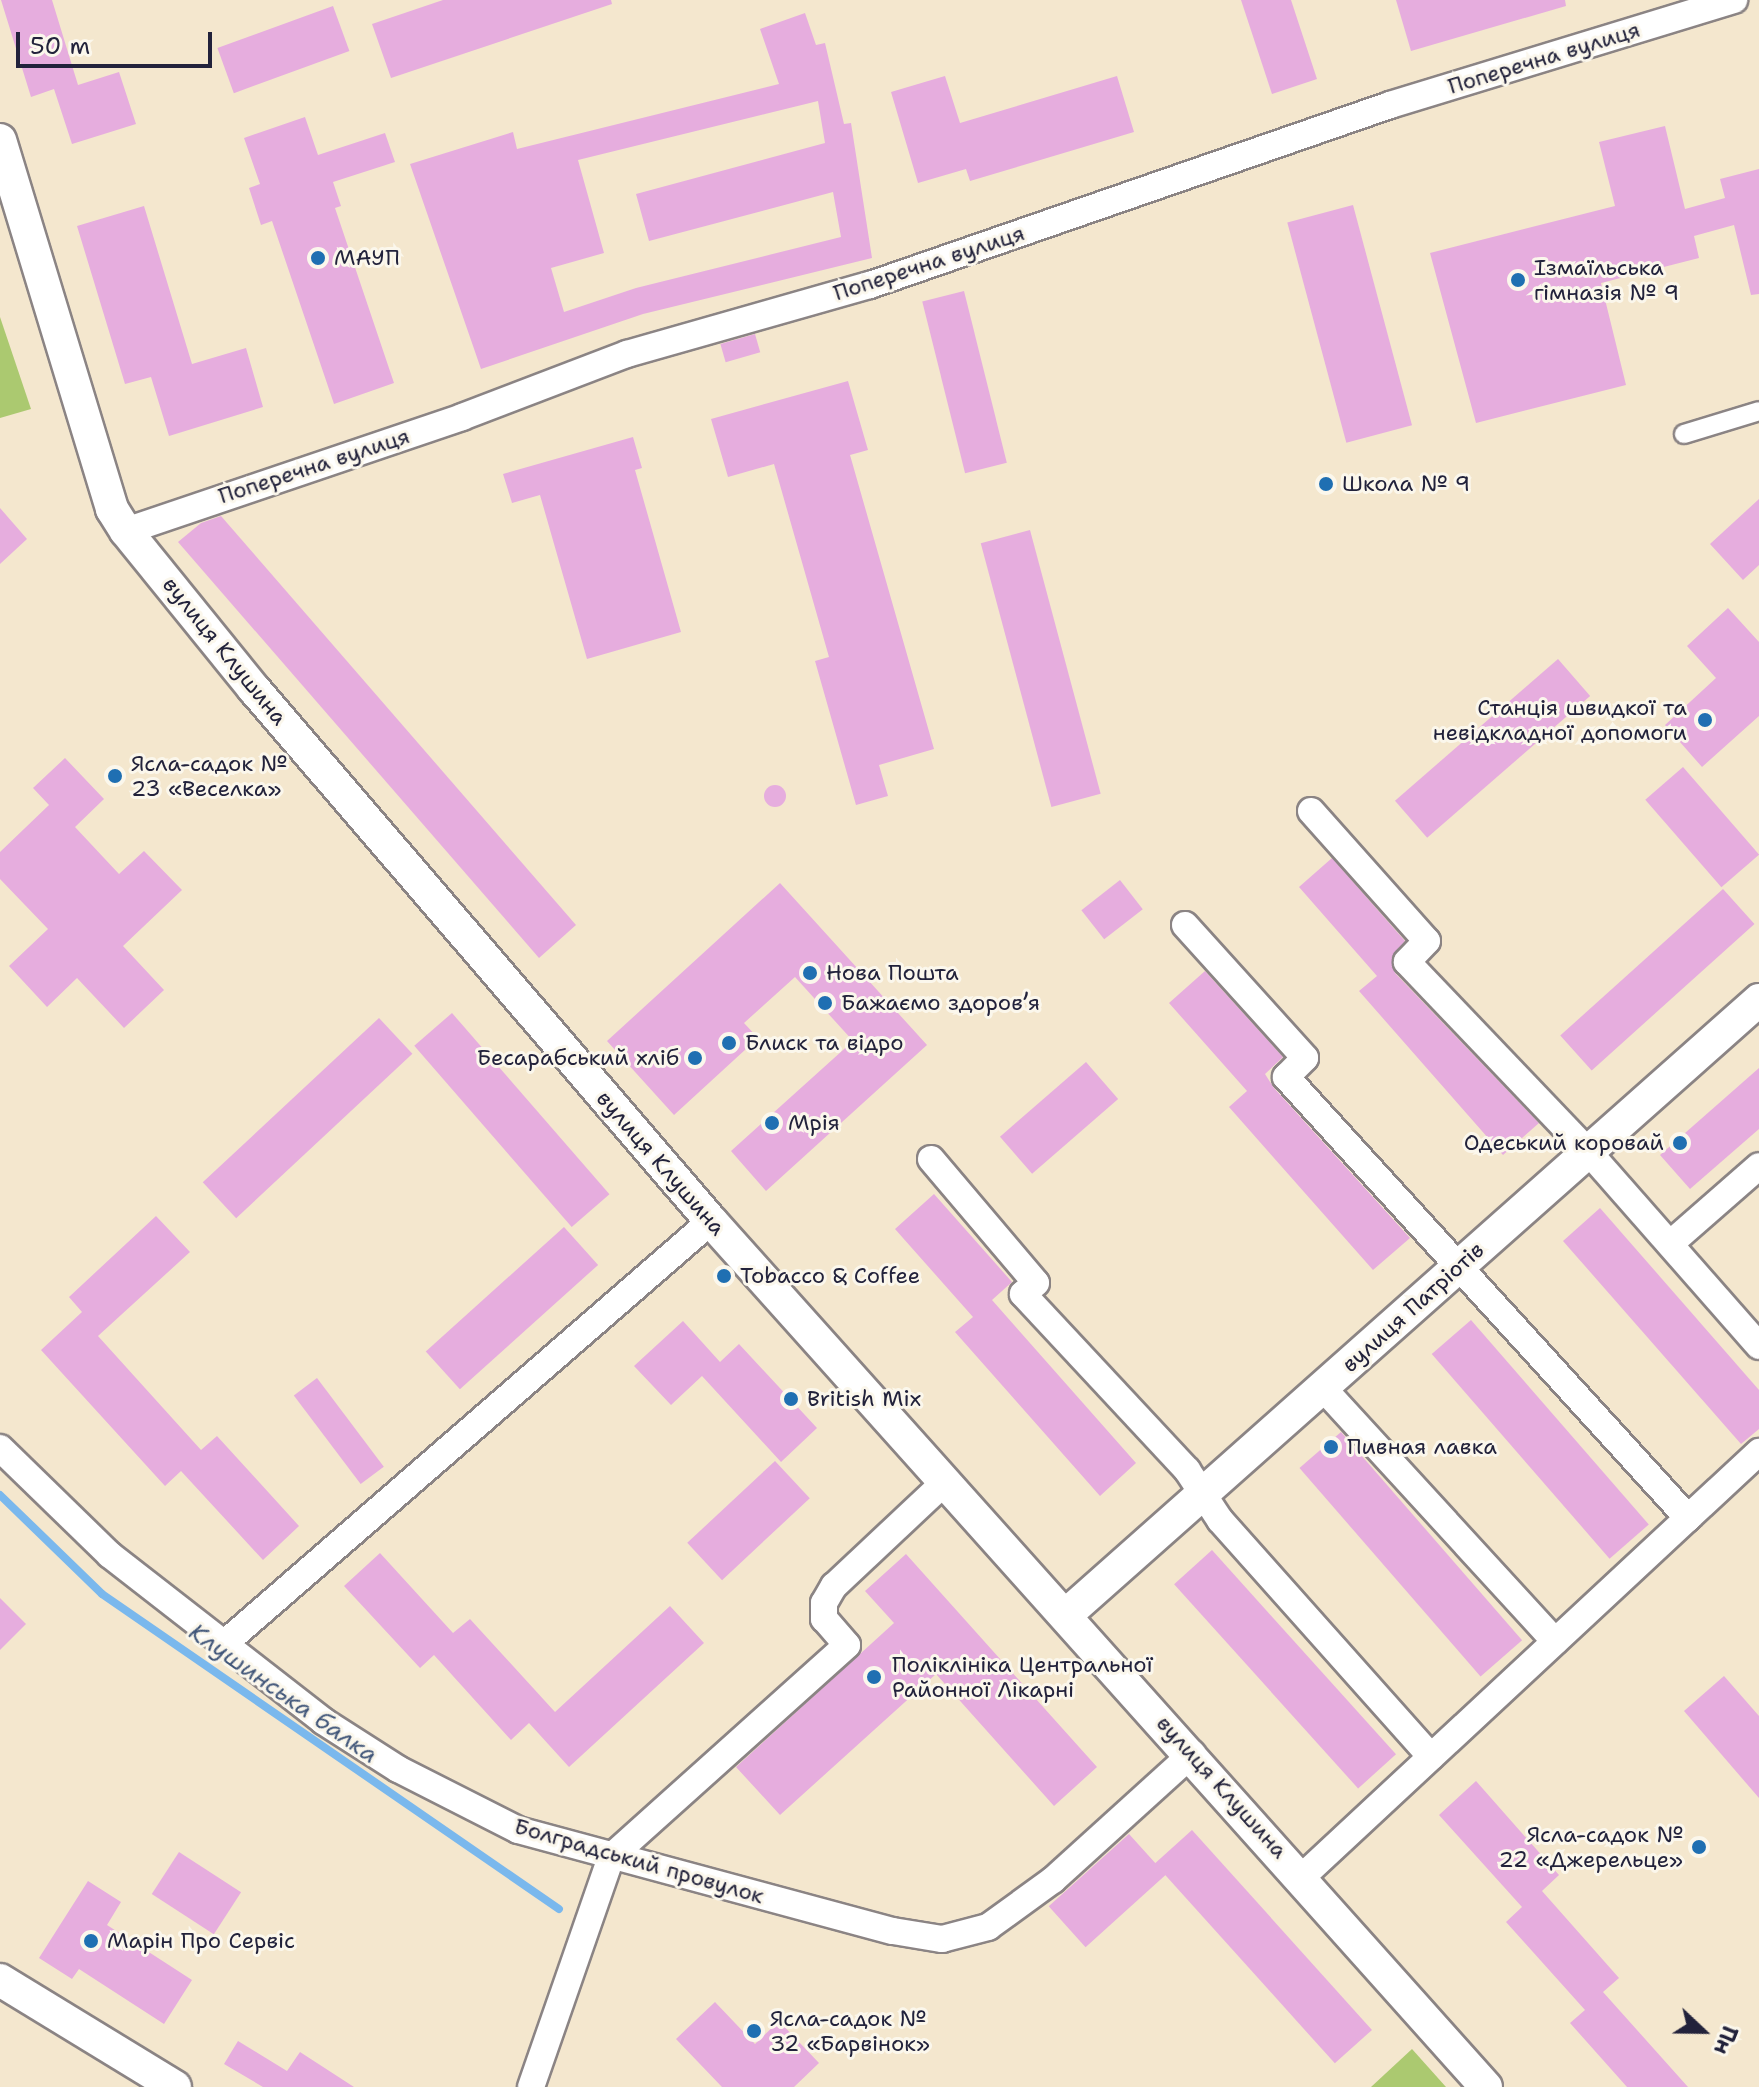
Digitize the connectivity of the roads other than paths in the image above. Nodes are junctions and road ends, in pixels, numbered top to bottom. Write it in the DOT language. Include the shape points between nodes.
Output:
graph roads {
  1 [pos="1734,0"];
  2 [pos="0,140"];
  3 [pos="1759,411"];
  4 [pos="1684,434"];
  5 [pos="126,531"];
  6 [pos="1311,811"];
  7 [pos="1185,925"];
  8 [pos="1759,1000"];
  9 [pos="1586,1149"];
  10 [pos="931,1159"];
  11 [pos="1759,1166"];
  12 [pos="711,1221"];
  13 [pos="1670,1244"];
  14 [pos="1460,1265"];
  15 [pos="1759,1346"];
  16 [pos="1322,1387"];
  17 [pos="0,1448"];
  18 [pos="1759,1452"];
  19 [pos="946,1481"];
  20 [pos="1203,1495"];
  21 [pos="1688,1518"];
  22 [pos="1067,1614"];
  23 [pos="1555,1641"];
  24 [pos="225,1643"];
  25 [pos="1192,1754"];
  26 [pos="1431,1757"];
  27 [pos="611,1857"];
  28 [pos="1303,1876"];
  29 [pos="0,1980"];
  30 [pos="175,2087"];
  31 [pos="531,2087"];
  32 [pos="1486,2087"];
  1 -- 5 [label="street, Поперечна вулиця" via="1390,105 870,285 627,354 462,417"];
  2 -- 5 [label="street, вулиця Клушина" via="112,509"];
  3 -- 4 [label="street"];
  5 -- 12 [label="street, вулиця Клушина" via="254,689"];
  6 -- 9 [label="street" via="1427,941 1407,962"];
  7 -- 14 [label="street" via="1305,1058 1286,1077"];
  8 -- 9 [label="street, вулиця Патріотів"];
  9 -- 13 [label="street"];
  9 -- 14 [label="street, вулиця Патріотів"];
  10 -- 20 [label="street" via="1036,1283 1023,1294 1187,1470"];
  11 -- 13 [label="street"];
  12 -- 19 [label="street, вулиця Клушина"];
  12 -- 24 [label="street"];
  13 -- 15 [label="street"];
  14 -- 16 [label="street, вулиця Патріотів"];
  14 -- 21 [label="street"];
  16 -- 20 [label="street, вулиця Патріотів"];
  16 -- 23 [label="street"];
  17 -- 24 [label="street, Болградський провулок" via="110,1555"];
  18 -- 21 [label="street"];
  19 -- 22 [label="street, вулиця Клушина"];
  19 -- 27 [label="street" via="834,1586 824,1603 824,1619 847,1645"];
  20 -- 22 [label="street, вулиця Патріотів"];
  20 -- 26 [label="street"];
  21 -- 23 [label="street"];
  22 -- 25 [label="street, вулиця Клушина"];
  23 -- 26 [label="street"];
  24 -- 27 [label="street, Болградський провулок" via="323,1721 398,1769 518,1830"];
  25 -- 27 [label="street, Болградський провулок" via="1041,1889 988,1927 942,1939 893,1931"];
  25 -- 28 [label="street, вулиця Клушина"];
  26 -- 28 [label="street"];
  27 -- 31 [label="street"];
  28 -- 32 [label="street, вулиця Клушина"];
  29 -- 30 [label="street"];
}
